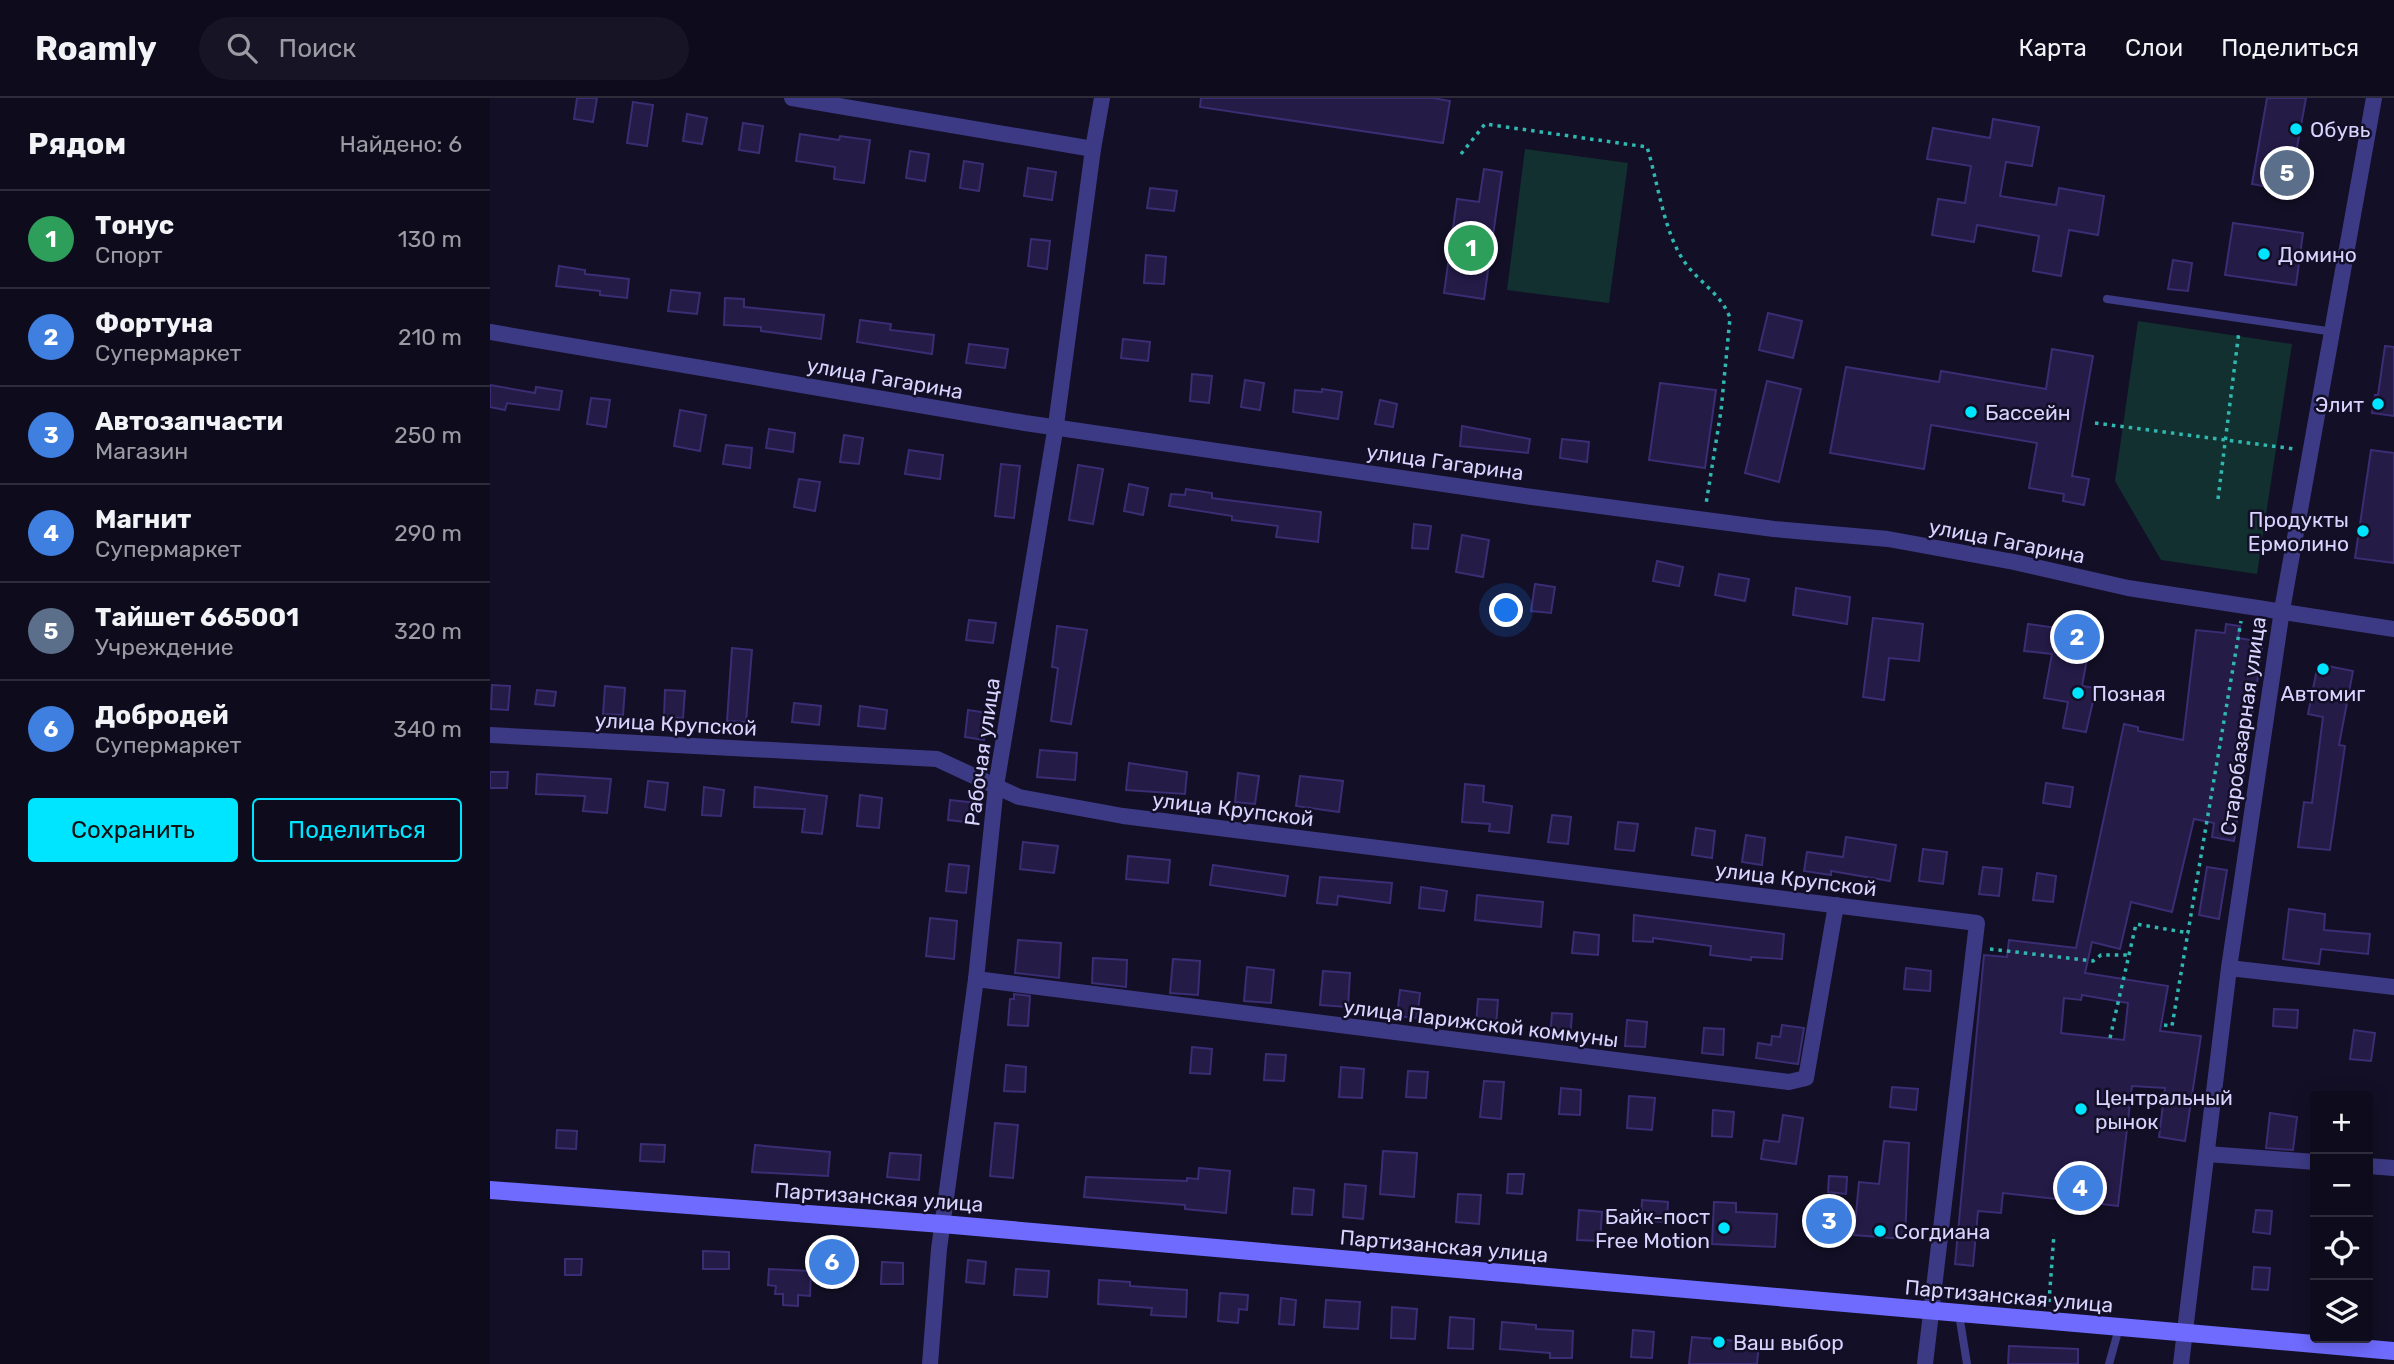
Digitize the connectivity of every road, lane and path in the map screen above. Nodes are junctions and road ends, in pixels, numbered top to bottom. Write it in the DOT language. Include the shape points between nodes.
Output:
graph roads {
  1 [pos="792,98"];
  2 [pos="2374,98"];
  3 [pos="1101,103"];
  4 [pos="1093,149"];
  5 [pos="1461,154"];
  6 [pos="2107,299"];
  7 [pos="2239,328"];
  8 [pos="490,332"];
  9 [pos="2334,332"];
  10 [pos="2095,423"];
  11 [pos="1056,425"];
  12 [pos="2226,440"];
  13 [pos="2311,451"];
  14 [pos="2218,499"];
  15 [pos="1704,520"];
  16 [pos="2244,605"];
  17 [pos="2282,610"];
  18 [pos="2394,629"];
  19 [pos="490,735"];
  20 [pos="996,786"];
  21 [pos="1836,905"];
  22 [pos="2189,933"];
  23 [pos="1974,947"];
  24 [pos="2129,955"];
  25 [pos="2229,968"];
  26 [pos="976,979"];
  27 [pos="2394,987"];
  28 [pos="2164,1025"];
  29 [pos="2110,1038"];
  30 [pos="2207,1154"];
  31 [pos="2310,1162"];
  32 [pos="2373,1166"];
  33 [pos="2394,1168"];
  34 [pos="490,1190"];
  35 [pos="942,1224"];
  36 [pos="2054,1234"];
  37 [pos="1930,1312"];
  38 [pos="1959,1314"];
  39 [pos="2047,1322"];
  40 [pos="2119,1328"];
  41 [pos="2186,1334"];
  42 [pos="2394,1351"];
  43 [pos="930,1364"];
  44 [pos="1925,1364"];
  45 [pos="1967,1364"];
  46 [pos="2109,1364"];
  47 [pos="2182,1364"];
  1 -- 4 [label="street"];
  2 -- 9 [label="street, Старобазарная улица"];
  3 -- 4 [label="street, Рабочая улица"];
  4 -- 11 [label="street, Рабочая улица"];
  5 -- 15 [label="path" via="1486,124 1647,147 1676,246 1686,264 1726,306 1730,318"];
  6 -- 9 [label="lane"];
  7 -- 12 [label="path"];
  8 -- 11 [label="street, улица Гагарина"];
  9 -- 13 [label="street, Старобазарная улица"];
  10 -- 12 [label="path"];
  11 -- 15 [label="street, улица Гагарина"];
  11 -- 20 [label="street, Рабочая улица"];
  12 -- 13 [label="path"];
  12 -- 14 [label="path"];
  13 -- 17 [label="street, Старобазарная улица"];
  15 -- 16 [label="street, улица Гагарина" via="1888,539 2128,588"];
  16 -- 17 [label="street, улица Гагарина"];
  16 -- 22 [label="path"];
  17 -- 18 [label="street, улица Гагарина"];
  17 -- 25 [label="street, Старобазарная улица"];
  19 -- 20 [label="street, улица Крупской" via="937,760"];
  20 -- 21 [label="street, улица Крупской" via="1039,803 1123,816"];
  20 -- 26 [label="street, Рабочая улица"];
  21 -- 23 [label="street, улица Крупской" via="1977,923"];
  21 -- 26 [label="street, улица Парижской коммуны" via="1806,1078 1789,1082"];
  22 -- 24 [label="path" via="2136,924"];
  22 -- 28 [label="path" via="2172,1026"];
  23 -- 24 [label="path" via="2093,961 2101,955"];
  23 -- 37 [label="street"];
  24 -- 29 [label="path"];
  25 -- 27 [label="street"];
  25 -- 30 [label="street, Старобазарная улица"];
  26 -- 35 [label="street, Рабочая улица"];
  30 -- 31 [label="street"];
  30 -- 41 [label="street, Старобазарная улица"];
  32 -- 33 [label="street"];
  34 -- 35 [label="main road, Партизанская улица"];
  35 -- 37 [label="main road, Партизанская улица"];
  35 -- 43 [label="street, Рабочая улица"];
  36 -- 39 [label="path"];
  37 -- 38 [label="main road, Партизанская улица"];
  37 -- 44 [label="street"];
  38 -- 39 [label="main road, Партизанская улица"];
  38 -- 45 [label="lane"];
  39 -- 40 [label="main road, Партизанская улица"];
  40 -- 41 [label="main road, Партизанская улица"];
  40 -- 46 [label="lane"];
  41 -- 42 [label="main road, Партизанская улица"];
  41 -- 47 [label="street, Старобазарная улица"];
}
